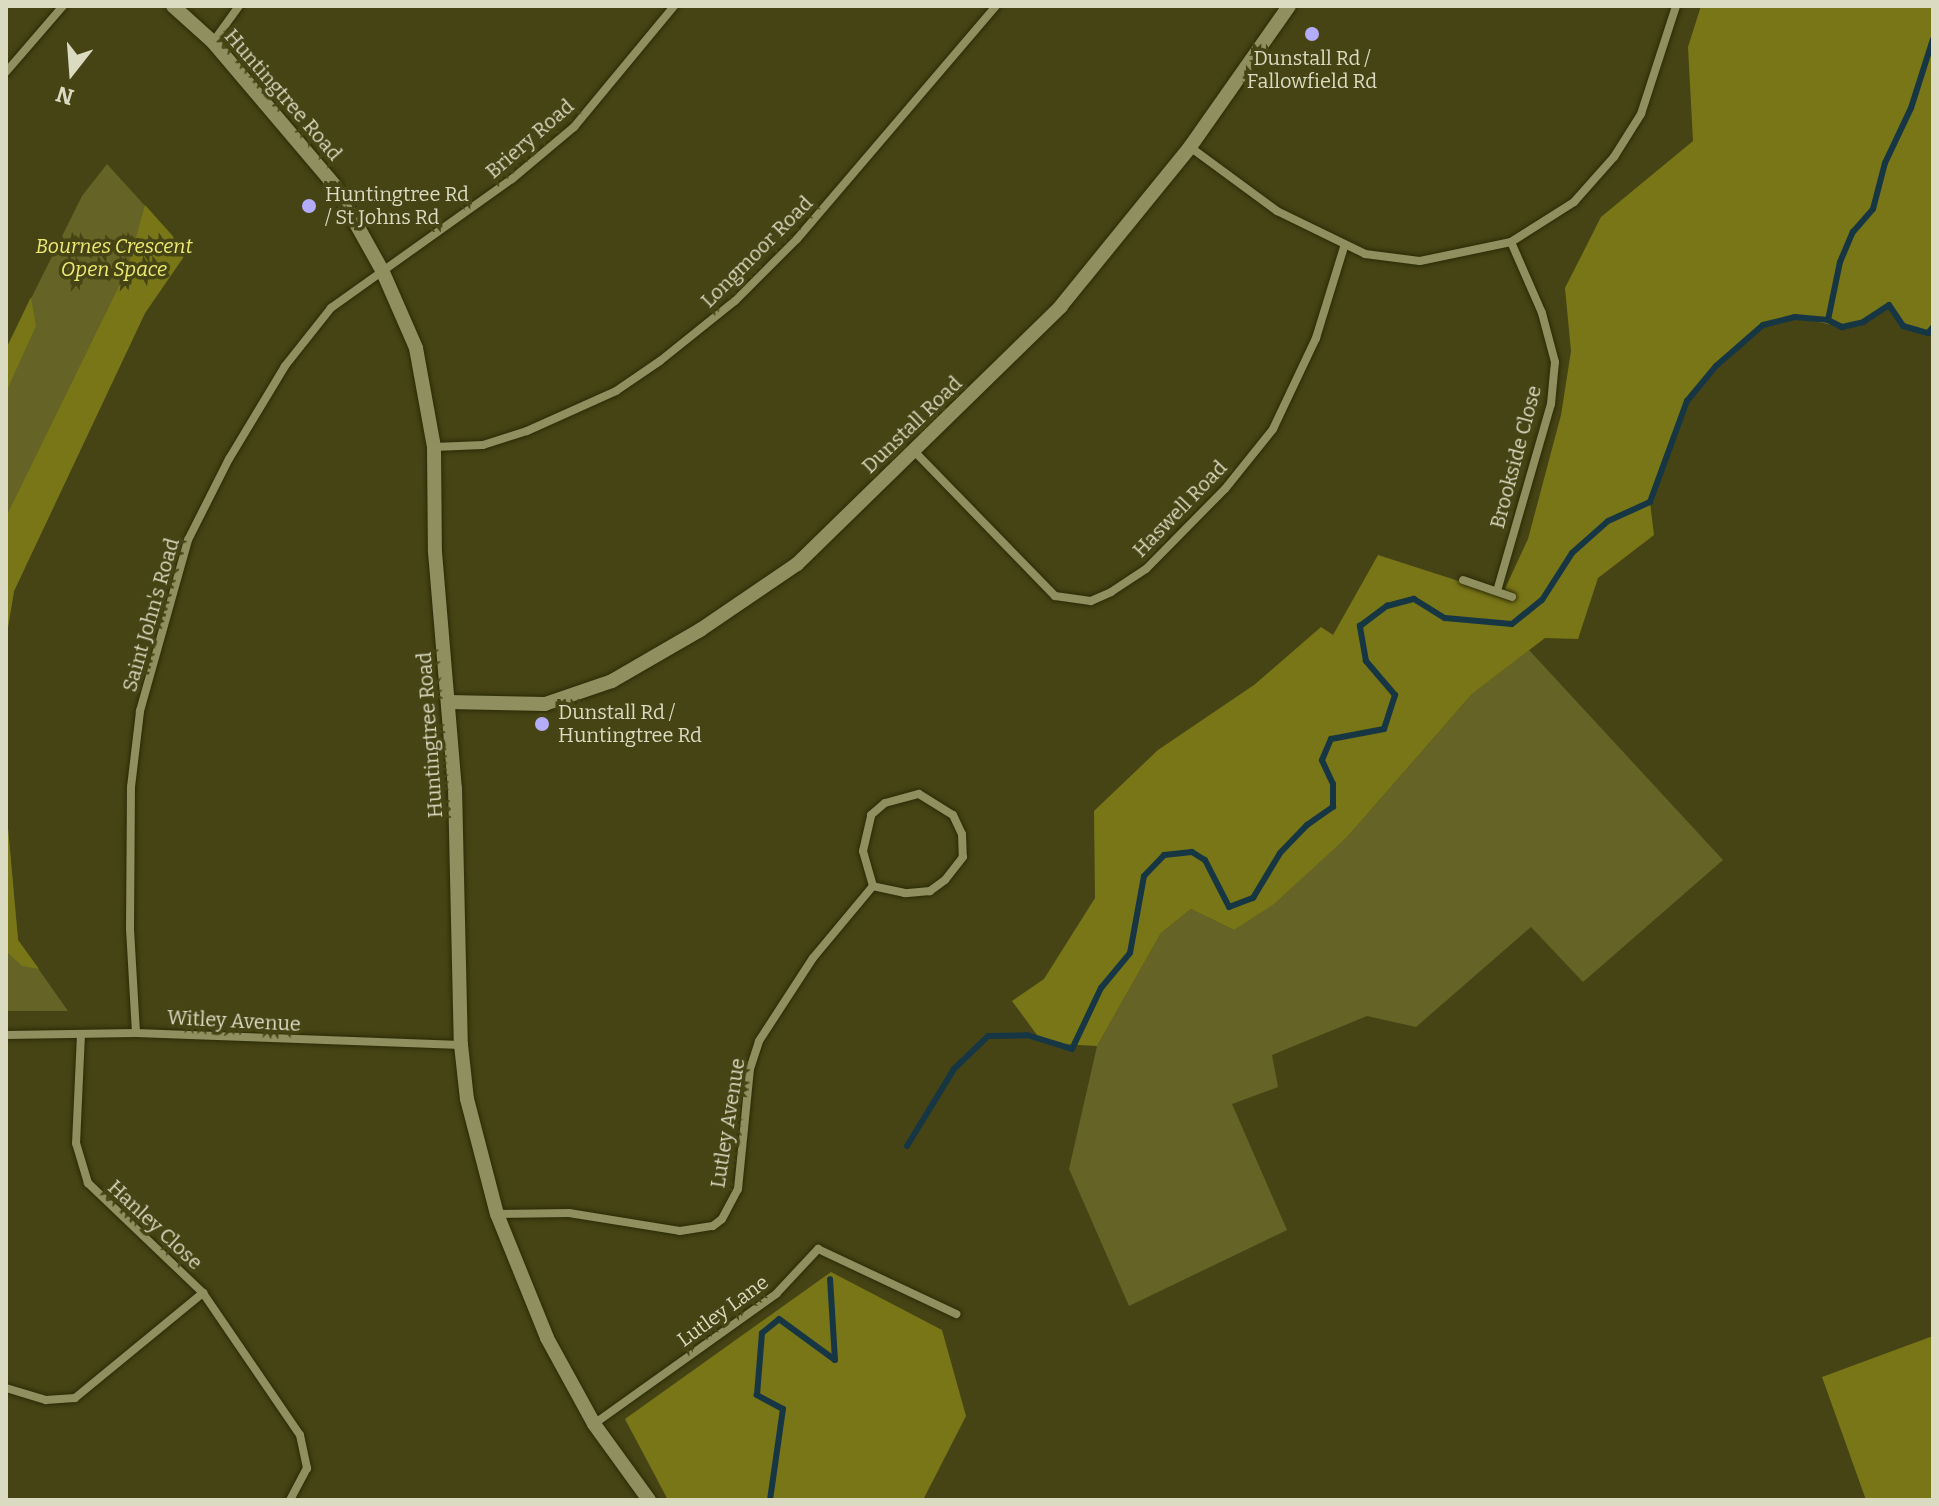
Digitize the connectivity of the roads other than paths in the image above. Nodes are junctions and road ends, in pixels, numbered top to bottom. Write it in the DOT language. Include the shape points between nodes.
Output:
graph roads {
  1 [pos="63,6"];
  2 [pos="173,6"];
  3 [pos="239,6"];
  4 [pos="674,6"];
  5 [pos="996,6"];
  6 [pos="1289,6"];
  7 [pos="1676,6"];
  8 [pos="213,42"];
  9 [pos="6,72"];
  10 [pos="1190,147"];
  11 [pos="1511,242"];
  12 [pos="1344,247"];
  13 [pos="382,270"];
  14 [pos="434,447"];
  15 [pos="915,452"];
  16 [pos="1463,580"];
  17 [pos="1497,591"];
  18 [pos="1512,597"];
  19 [pos="448,702"];
  20 [pos="873,886"];
  21 [pos="136,1033"];
  22 [pos="81,1034"];
  23 [pos="6,1035"];
  24 [pos="461,1045"];
  25 [pos="497,1214"];
  26 [pos="203,1293"];
  27 [pos="956,1314"];
  28 [pos="6,1388"];
  29 [pos="594,1424"];
  30 [pos="290,1500"];
  31 [pos="649,1500"];
  1 -- 9 [label="street"];
  2 -- 8 [label="street, Huntingtree Road"];
  3 -- 8 [label="street"];
  4 -- 13 [label="street, Briery Road" via="574,127 512,179"];
  5 -- 14 [label="street, Longmoor Road" via="797,239 735,301 660,361 616,391 527,431 483,445"];
  6 -- 10 [label="street, Dunstall Road"];
  7 -- 11 [label="street" via="1641,114 1614,157 1574,202"];
  8 -- 13 [label="street, Huntingtree Road" via="335,186"];
  10 -- 12 [label="street" via="1277,211"];
  10 -- 15 [label="street, Dunstall Road" via="1061,306"];
  11 -- 12 [label="street" via="1420,261"];
  11 -- 17 [label="street, Brookside Close" via="1542,313 1555,362 1551,404"];
  12 -- 15 [label="street, Haswell Road" via="1316,338 1273,429 1206,509 1146,569 1111,592 1091,601 1055,596"];
  13 -- 14 [label="street, Huntingtree Road" via="416,348"];
  13 -- 21 [label="street, Saint John's Road" via="331,308 285,366 188,540 140,711 131,787"];
  14 -- 19 [label="street, Huntingtree Road" via="435,552"];
  15 -- 19 [label="street, Dunstall Road" via="797,564 612,681 545,704"];
  16 -- 17 [label="street"];
  17 -- 18 [label="street"];
  19 -- 24 [label="street, Huntingtree Road" via="462,936"];
  20 -- 20 [label="street" via="863,851 871,815 885,803 919,794 953,815 962,834 963,857 945,880 930,891 905,893"];
  20 -- 25 [label="street, Lutley Avenue" via="768,1021 750,1069 738,1189 722,1219 713,1226 680,1231 569,1213"];
  21 -- 22 [label="street, Witley Avenue"];
  21 -- 24 [label="street, Witley Avenue"];
  22 -- 23 [label="street, Witley Avenue"];
  22 -- 26 [label="street, Hanley Close" via="76,1143 88,1183"];
  24 -- 25 [label="street, Huntingtree Road" via="467,1099"];
  25 -- 29 [label="street, Huntingtree Road" via="547,1338"];
  26 -- 28 [label="street" via="75,1398 46,1400"];
  26 -- 30 [label="street, Hanley Close" via="300,1435 307,1468"];
  27 -- 29 [label="street, Lutley Lane" via="818,1249 776,1294"];
  29 -- 31 [label="street, Huntingtree Road"];
}
